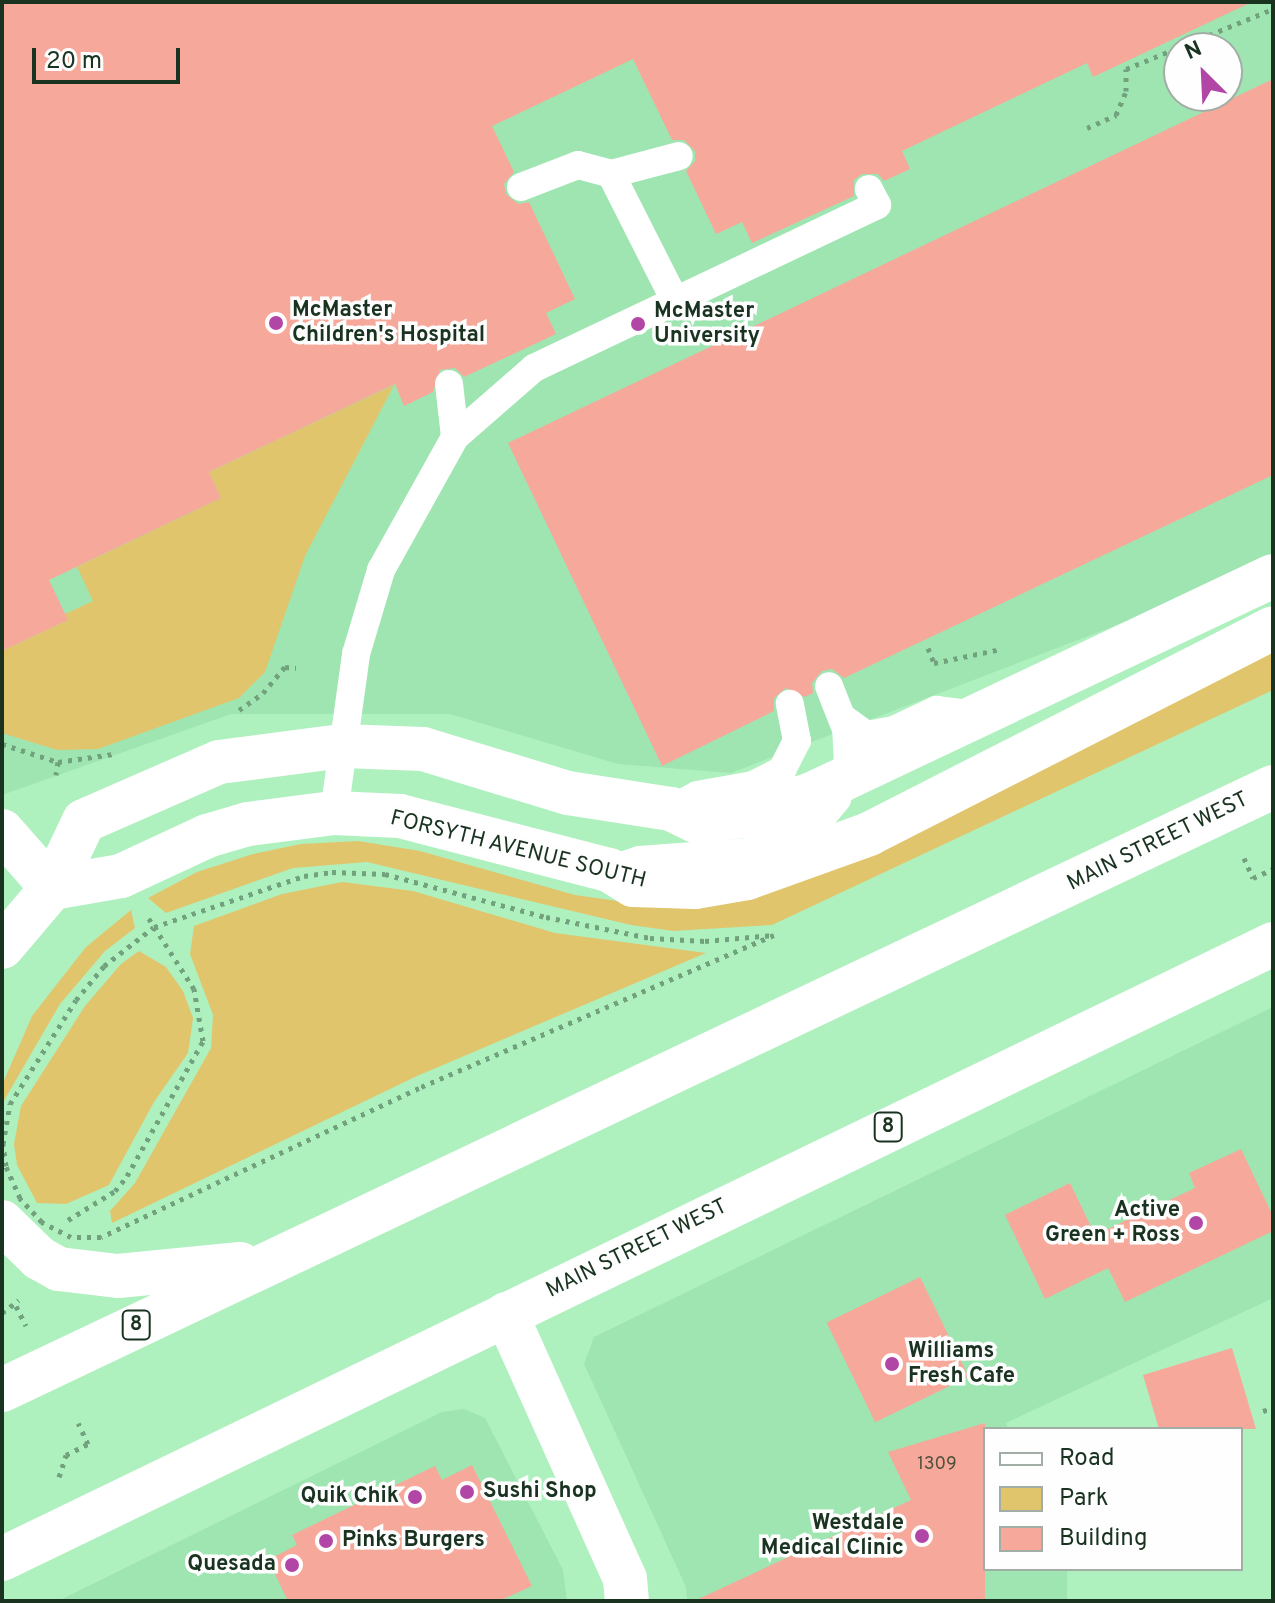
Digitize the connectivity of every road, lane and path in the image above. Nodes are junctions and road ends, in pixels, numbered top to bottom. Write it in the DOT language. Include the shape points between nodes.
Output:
graph roads {
  1 [pos="1273,9"];
  2 [pos="1087,128"];
  3 [pos="679,156"];
  4 [pos="611,174"];
  5 [pos="521,187"];
  6 [pos="869,189"];
  7 [pos="673,297"];
  8 [pos="449,384"];
  9 [pos="455,437"];
  10 [pos="1273,576"];
  11 [pos="1273,628"];
  12 [pos="285,667"];
  13 [pos="296,668"];
  14 [pos="829,686"];
  15 [pos="790,704"];
  16 [pos="980,717"];
  17 [pos="843,718"];
  18 [pos="2,744"];
  19 [pos="343,746"];
  20 [pos="56,775"];
  21 [pos="845,779"];
  22 [pos="1273,787"];
  23 [pos="671,809"];
  24 [pos="334,813"];
  25 [pos="2,831"];
  26 [pos="1244,858"];
  27 [pos="1273,869"];
  28 [pos="609,870"];
  29 [pos="52,888"];
  30 [pos="154,927"];
  31 [pos="4,938"];
  32 [pos="1273,944"];
  33 [pos="2,1222"];
  34 [pos="55,1231"];
  35 [pos="49,1237"];
  36 [pos="270,1261"];
  37 [pos="2,1313"];
  38 [pos="506,1314"];
  39 [pos="27,1327"];
  40 [pos="2,1390"];
  41 [pos="1273,1408"];
  42 [pos="1263,1411"];
  43 [pos="78,1423"];
  44 [pos="57,1482"];
  45 [pos="2,1559"];
  46 [pos="627,1601"];
  1 -- 2 [label="path" via="1126,69 1126,91 1116,115"];
  3 -- 4 [label="lane"];
  4 -- 5 [label="lane" via="578,165"];
  4 -- 7 [label="lane"];
  6 -- 7 [label="lane" via="877,205 786,237"];
  7 -- 9 [label="lane" via="534,368"];
  8 -- 9 [label="lane"];
  9 -- 19 [label="lane" via="381,570 356,654"];
  10 -- 16 [label="street"];
  11 -- 28 [label="street, FORSYTH AVENUE SOUTH" via="882,827 802,862 695,887 633,885"];
  12 -- 13 [label="path"];
  14 -- 17 [label="lane"];
  15 -- 23 [label="lane" via="797,741 782,770 753,785 697,795"];
  16 -- 17 [label="lane" via="936,710 894,730 866,735"];
  16 -- 21 [label="street"];
  17 -- 21 [label="lane" via="849,751"];
  18 -- 20 [label="path" via="58,762"];
  19 -- 23 [label="street" via="423,749 568,793"];
  19 -- 24 [label="lane"];
  19 -- 29 [label="street" via="219,762 116,804 84,821"];
  21 -- 23 [label="street" via="743,816 696,821"];
  21 -- 28 [label="lane" via="817,823 778,843 727,856 624,862"];
  22 -- 36 [label="street, MAIN STREET WEST / 8"];
  24 -- 28 [label="street, FORSYTH AVENUE SOUTH" via="400,816"];
  24 -- 29 [label="street, FORSYTH AVENUE SOUTH" via="248,824 207,836 121,876"];
  25 -- 29 [label="street"];
  26 -- 27 [label="path" via="1253,878"];
  29 -- 31 [label="street"];
  30 -- 34 [label="path" via="194,989 203,1041 127,1176 115,1191"];
  30 -- 34 [label="path" via="104,966 76,1000 10,1104 3,1144 12,1184 30,1211"];
  30 -- 34 [label="path" via="304,876 360,871 435,885 604,931 705,941 774,935 419,1088 101,1237"];
  32 -- 38 [label="street, MAIN STREET WEST / 8"];
  33 -- 36 [label="street" via="39,1258 59,1269 118,1276"];
  34 -- 35 [label="path"];
  36 -- 40 [label="street, MAIN STREET WEST / 8"];
  37 -- 39 [label="path" via="16,1306"];
  38 -- 45 [label="street, MAIN STREET WEST / 8"];
  38 -- 46 [label="street" via="625,1579"];
  41 -- 42 [label="path"];
  43 -- 44 [label="path" via="88,1444 66,1455"];
}
